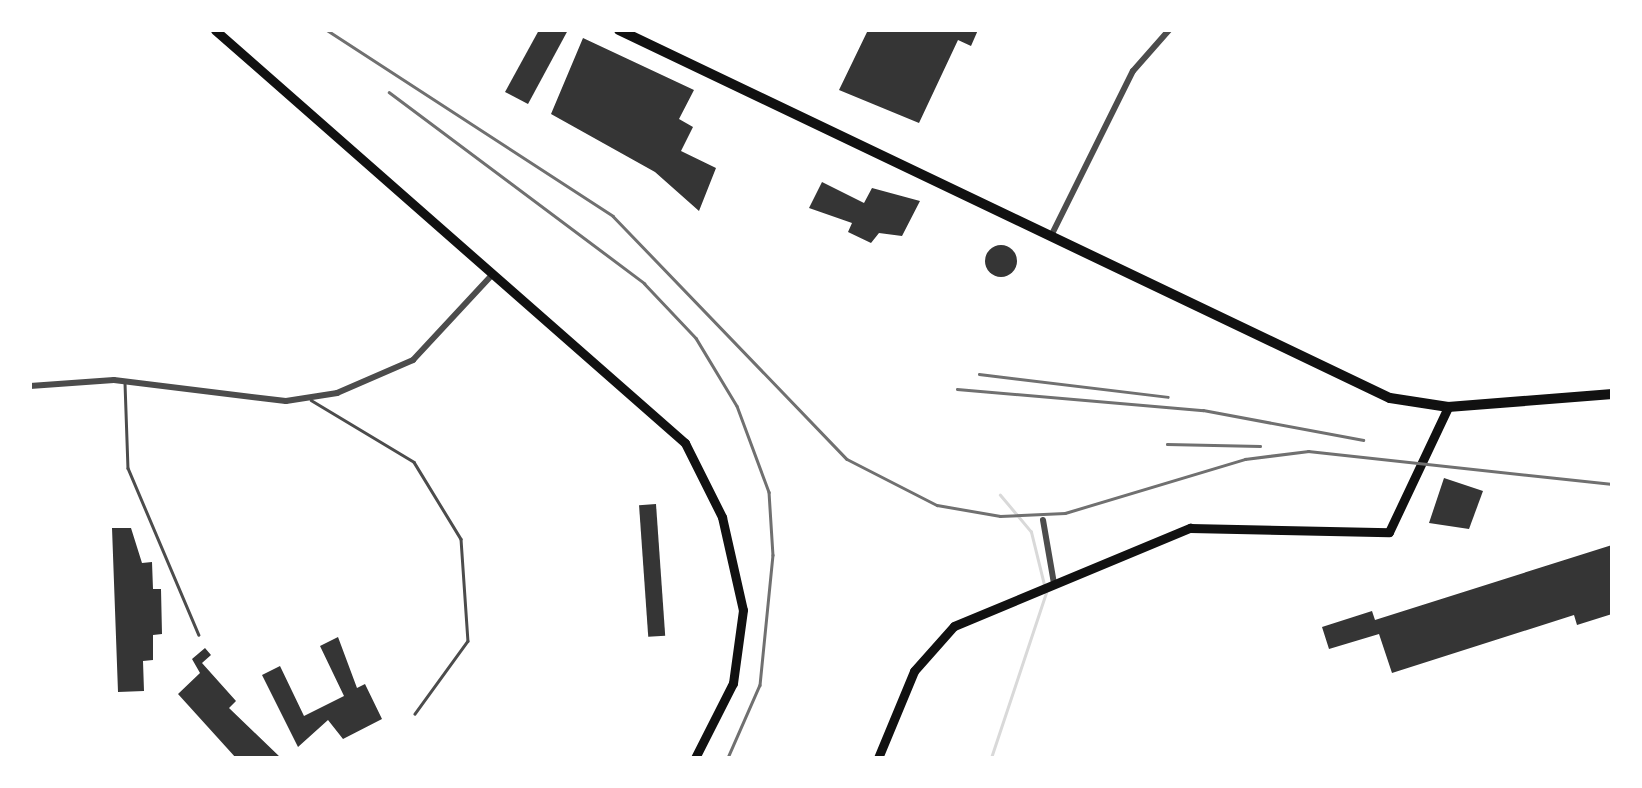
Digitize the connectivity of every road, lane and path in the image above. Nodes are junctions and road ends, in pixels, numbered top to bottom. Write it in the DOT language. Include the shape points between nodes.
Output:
graph roads {
  1 [pos="215,30"];
  2 [pos="620,30"];
  3 [pos="1170,30"];
  4 [pos="1051,236"];
  5 [pos="493,274"];
  6 [pos="125,381"];
  7 [pos="30,386"];
  8 [pos="1606,394"];
  9 [pos="310,399"];
  10 [pos="1448,406"];
  11 [pos="1043,520"];
  12 [pos="1052,586"];
  13 [pos="199,635"];
  14 [pos="415,714"];
  15 [pos="695,758"];
  16 [pos="878,758"];
  1 -- 5 [label="main road"];
  2 -- 4 [label="main road"];
  3 -- 4 [label="street" via="1132,72"];
  4 -- 10 [label="main road" via="1390,398"];
  5 -- 9 [label="street" via="404,366"];
  5 -- 15 [label="main road" via="652,405 713,494 737,575 743,641 724,708"];
  6 -- 7 [label="street"];
  6 -- 9 [label="street"];
  6 -- 13 [label="lane" via="128,468"];
  8 -- 10 [label="main road"];
  9 -- 14 [label="lane" via="414,462 460,540 468,641"];
  10 -- 12 [label="main road" via="1398,523 1382,537 1206,525"];
  11 -- 12 [label="street"];
  12 -- 16 [label="main road" via="933,642"];
}
